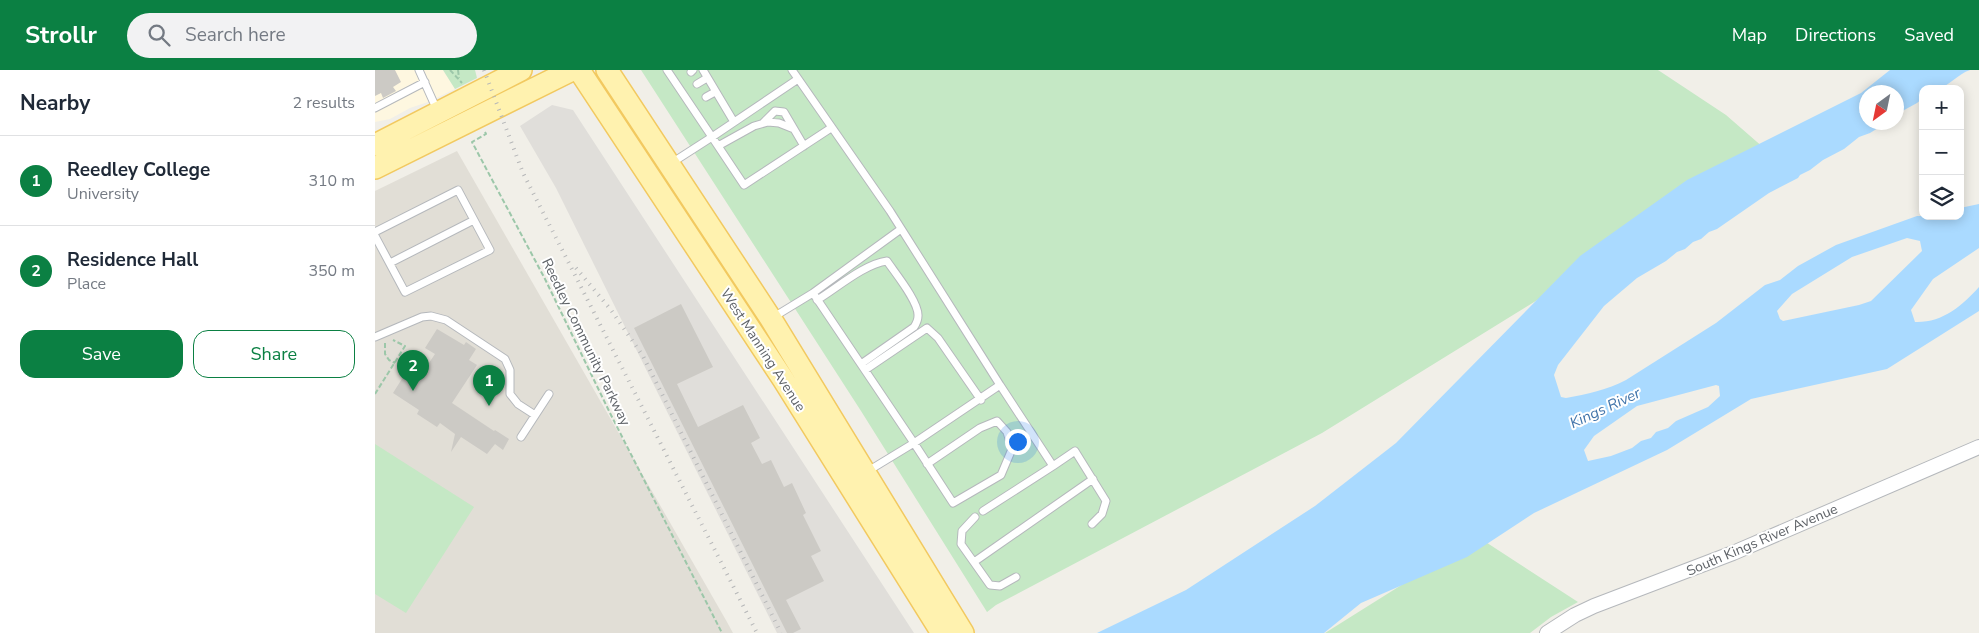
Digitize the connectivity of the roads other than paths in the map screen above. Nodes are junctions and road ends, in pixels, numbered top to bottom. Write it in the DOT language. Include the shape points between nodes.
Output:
graph roads {
  1 [pos="419,70"];
  2 [pos="521,70"];
  3 [pos="572,70"];
  4 [pos="579,70"];
  5 [pos="607,70"];
  6 [pos="667,70"];
  7 [pos="703,70"];
  8 [pos="792,70"];
  9 [pos="707,78"];
  10 [pos="798,80"];
  11 [pos="425,82"];
  12 [pos="697,84"];
  13 [pos="715,92"];
  14 [pos="706,97"];
  15 [pos="375,108"];
  16 [pos="439,113"];
  17 [pos="734,122"];
  18 [pos="762,123"];
  19 [pos="831,128"];
  20 [pos="794,129"];
  21 [pos="712,137"];
  22 [pos="375,145"];
  23 [pos="718,146"];
  24 [pos="804,146"];
  25 [pos="669,165"];
  26 [pos="375,168"];
  27 [pos="474,220"];
  28 [pos="901,229"];
  29 [pos="375,234"];
  30 [pos="390,263"];
  31 [pos="813,293"];
  32 [pos="817,300"];
  33 [pos="771,319"];
  34 [pos="376,336"];
  35 [pos="863,367"];
  36 [pos="1000,385"];
  37 [pos="549,394"];
  38 [pos="981,400"];
  39 [pos="535,415"];
  40 [pos="521,437"];
  41 [pos="914,443"];
  42 [pos="1979,448"];
  43 [pos="927,464"];
  44 [pos="1053,466"];
  45 [pos="865,473"];
  46 [pos="1093,479"];
  47 [pos="983,511"];
  48 [pos="975,517"];
  49 [pos="1092,524"];
  50 [pos="973,562"];
  51 [pos="1016,577"];
  52 [pos="942,633"];
  53 [pos="963,633"];
  54 [pos="1547,633"];
  1 -- 11 [label="lane"];
  2 -- 16 [label="main road"];
  3 -- 26 [label="main road"];
  4 -- 52 [label="main road, West Manning Avenue" via="783,379"];
  5 -- 25 [label="main road, West Manning Avenue"];
  6 -- 21 [label="lane" via="685,92"];
  7 -- 9 [label="lane"];
  8 -- 10 [label="lane"];
  9 -- 12 [label="lane"];
  9 -- 13 [label="lane"];
  10 -- 17 [label="lane"];
  10 -- 19 [label="lane"];
  11 -- 15 [label="lane"];
  11 -- 16 [label="lane"];
  13 -- 14 [label="lane"];
  13 -- 17 [label="lane"];
  16 -- 22 [label="main road"];
  17 -- 21 [label="lane"];
  18 -- 20 [label="lane" via="779,123"];
  18 -- 20 [label="lane" via="775,111 785,112"];
  18 -- 23 [label="lane"];
  19 -- 24 [label="lane"];
  19 -- 28 [label="lane"];
  20 -- 24 [label="lane"];
  21 -- 23 [label="lane"];
  21 -- 25 [label="lane"];
  23 -- 24 [label="lane" via="744,185"];
  25 -- 33 [label="main road, West Manning Avenue"];
  27 -- 29 [label="lane" via="457,190"];
  27 -- 30 [label="lane"];
  27 -- 30 [label="lane" via="490,250 405,292"];
  28 -- 31 [label="lane"];
  28 -- 36 [label="lane"];
  29 -- 30 [label="lane"];
  31 -- 32 [label="lane"];
  31 -- 33 [label="lane"];
  32 -- 35 [label="lane"];
  32 -- 35 [label="lane" via="878,262 887,261 913,300 919,318 914,327"];
  33 -- 45 [label="main road, West Manning Avenue"];
  34 -- 39 [label="lane" via="422,317 446,320 505,359 510,370 510,394"];
  35 -- 38 [label="lane" via="927,328 938,338"];
  35 -- 41 [label="lane"];
  36 -- 38 [label="lane"];
  36 -- 44 [label="lane"];
  37 -- 39 [label="lane"];
  38 -- 41 [label="lane"];
  39 -- 40 [label="lane"];
  41 -- 43 [label="lane"];
  41 -- 45 [label="lane"];
  42 -- 54 [label="street, South Kings River Avenue" via="1733,553 1594,606"];
  43 -- 43 [label="lane" via="980,428 997,421 1007,432 1012,449 1001,475 953,504"];
  44 -- 46 [label="lane" via="1075,451"];
  44 -- 47 [label="lane"];
  45 -- 53 [label="main road, West Manning Avenue"];
  46 -- 49 [label="lane" via="1106,501 1102,514"];
  46 -- 50 [label="lane"];
  48 -- 50 [label="lane" via="962,531 961,544"];
  50 -- 51 [label="lane" via="990,585 1000,586"];
}
